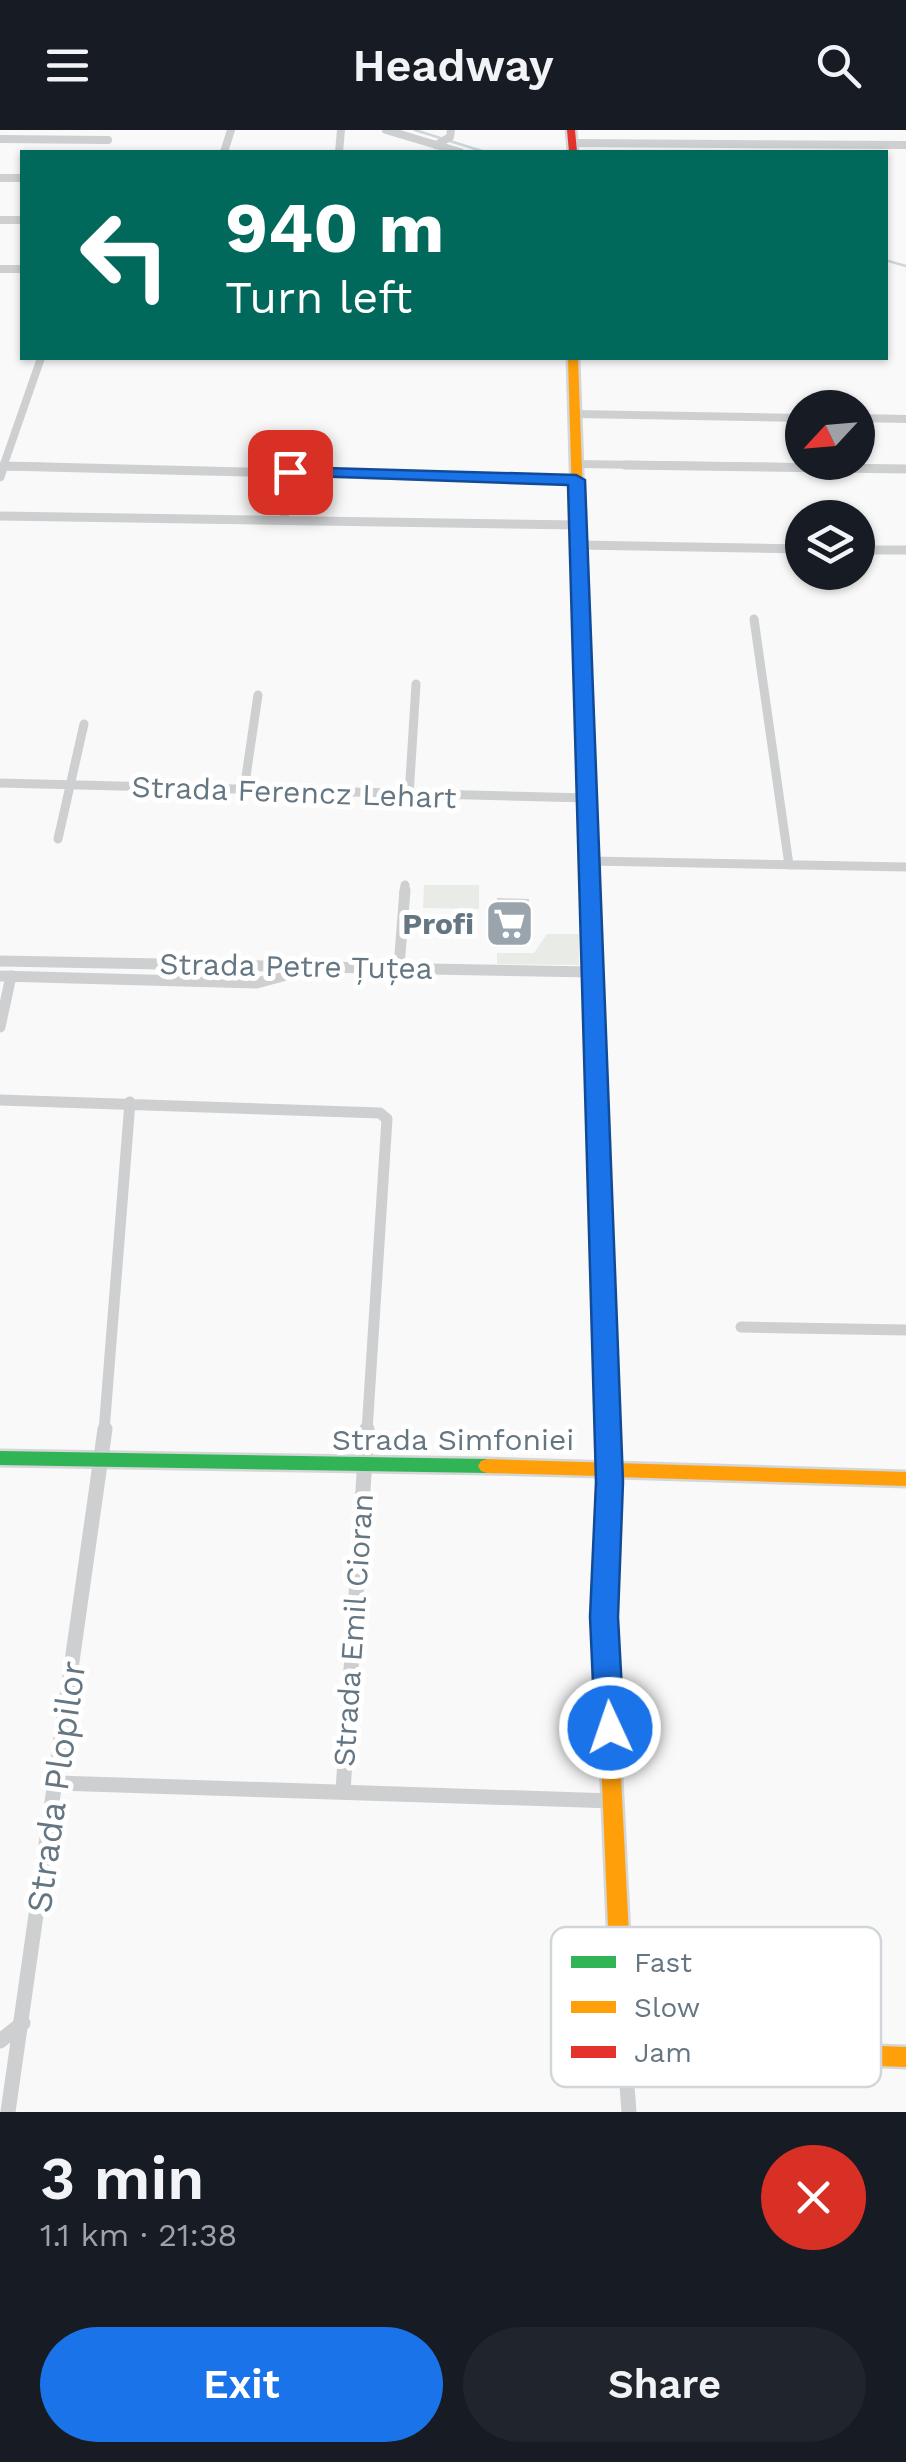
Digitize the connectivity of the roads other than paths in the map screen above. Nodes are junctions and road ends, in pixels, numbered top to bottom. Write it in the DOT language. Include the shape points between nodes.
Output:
graph roads {
  1 [pos="16,130"];
  2 [pos="111,130"];
  3 [pos="386,130"];
  4 [pos="445,138"];
  5 [pos="0,140"];
  6 [pos="12,140"];
  7 [pos="108,140"];
  8 [pos="572,142"];
  9 [pos="906,145"];
  10 [pos="105,150"];
  11 [pos="40,360"];
  12 [pos="573,360"];
  13 [pos="575,414"];
  14 [pos="785,418"];
  15 [pos="875,418"];
  16 [pos="906,419"];
  17 [pos="4,455"];
  18 [pos="4,466"];
  19 [pos="906,469"];
  20 [pos="290,472"];
  21 [pos="576,472"];
  22 [pos="0,477"];
  23 [pos="0,516"];
  24 [pos="284,520"];
  25 [pos="578,525"];
  26 [pos="578,546"];
  27 [pos="785,549"];
  28 [pos="875,550"];
  29 [pos="906,550"];
  30 [pos="754,619"];
  31 [pos="416,684"];
  32 [pos="258,695"];
  33 [pos="84,724"];
  34 [pos="0,783"];
  35 [pos="70,786"];
  36 [pos="244,790"];
  37 [pos="409,796"];
  38 [pos="588,798"];
  39 [pos="58,839"];
  40 [pos="589,861"];
  41 [pos="790,866"];
  42 [pos="906,867"];
  43 [pos="405,885"];
  44 [pos="0,961"];
  45 [pos="30,962"];
  46 [pos="318,966"];
  47 [pos="399,967"];
  48 [pos="592,972"];
  49 [pos="5,976"];
  50 [pos="27,976"];
  51 [pos="0,1027"];
  52 [pos="0,1100"];
  53 [pos="130,1102"];
  54 [pos="741,1327"];
  55 [pos="906,1330"];
  56 [pos="0,1458"];
  57 [pos="102,1461"];
  58 [pos="364,1466"];
  59 [pos="609,1468"];
  60 [pos="906,1480"];
  61 [pos="57,1783"];
  62 [pos="343,1791"];
  63 [pos="613,1801"];
  64 [pos="619,1927"];
  65 [pos="24,2023"];
  66 [pos="0,2042"];
  67 [pos="881,2056"];
  68 [pos="906,2057"];
  69 [pos="627,2087"];
  70 [pos="8,2112"];
  71 [pos="629,2112"];
  1 -- 6 [label="street"];
  2 -- 7 [label="street"];
  3 -- 4 [label="street"];
  5 -- 6 [label="street"];
  6 -- 7 [label="street"];
  7 -- 10 [label="street"];
  8 -- 9 [label="street"];
  11 -- 17 [label="street"];
  12 -- 13 [label="street"];
  13 -- 14 [label="street"];
  13 -- 21 [label="street"];
  15 -- 16 [label="street"];
  17 -- 18 [label="street"];
  18 -- 20 [label="street"];
  18 -- 22 [label="street"];
  19 -- 21 [label="street"];
  20 -- 21 [label="street"];
  20 -- 24 [label="street"];
  21 -- 25 [label="street"];
  23 -- 24 [label="street"];
  24 -- 25 [label="street"];
  25 -- 26 [label="street"];
  26 -- 27 [label="street"];
  26 -- 38 [label="street"];
  28 -- 29 [label="street"];
  30 -- 41 [label="street"];
  31 -- 37 [label="street"];
  32 -- 36 [label="street"];
  33 -- 35 [label="street"];
  34 -- 35 [label="street, Strada Ferencz Lehart"];
  35 -- 36 [label="street, Strada Ferencz Lehart"];
  35 -- 39 [label="street"];
  36 -- 37 [label="street, Strada Ferencz Lehart"];
  37 -- 38 [label="street, Strada Ferencz Lehart"];
  38 -- 40 [label="street"];
  40 -- 41 [label="street"];
  40 -- 48 [label="street"];
  41 -- 42 [label="street"];
  43 -- 47 [label="street"];
  44 -- 45 [label="street, Strada Petre Țuțea"];
  45 -- 46 [label="street, Strada Petre Țuțea"];
  45 -- 50 [label="street"];
  46 -- 47 [label="street, Strada Petre Țuțea"];
  46 -- 50 [label="street" via="257,983"];
  47 -- 48 [label="street, Strada Petre Țuțea"];
  48 -- 59 [label="street"];
  49 -- 50 [label="street"];
  49 -- 51 [label="street"];
  52 -- 53 [label="street"];
  53 -- 57 [label="street, Strada Plopilor"];
  53 -- 58 [label="street, Strada Emil Cioran" via="387,1119"];
  54 -- 55 [label="street"];
  56 -- 57 [label="street, Strada Simfoniei"];
  57 -- 58 [label="street, Strada Simfoniei"];
  57 -- 61 [label="street, Strada Plopilor"];
  58 -- 59 [label="street, Strada Simfoniei"];
  58 -- 62 [label="street, Strada Emil Cioran"];
  59 -- 60 [label="street, Strada Simfoniei"];
  59 -- 63 [label="street" via="604,1617"];
  61 -- 62 [label="street"];
  61 -- 65 [label="street, Strada Plopilor"];
  62 -- 63 [label="street"];
  63 -- 64 [label="street"];
  65 -- 66 [label="street"];
  65 -- 70 [label="street, Strada Plopilor"];
  67 -- 68 [label="street"];
  69 -- 71 [label="street"];
}
